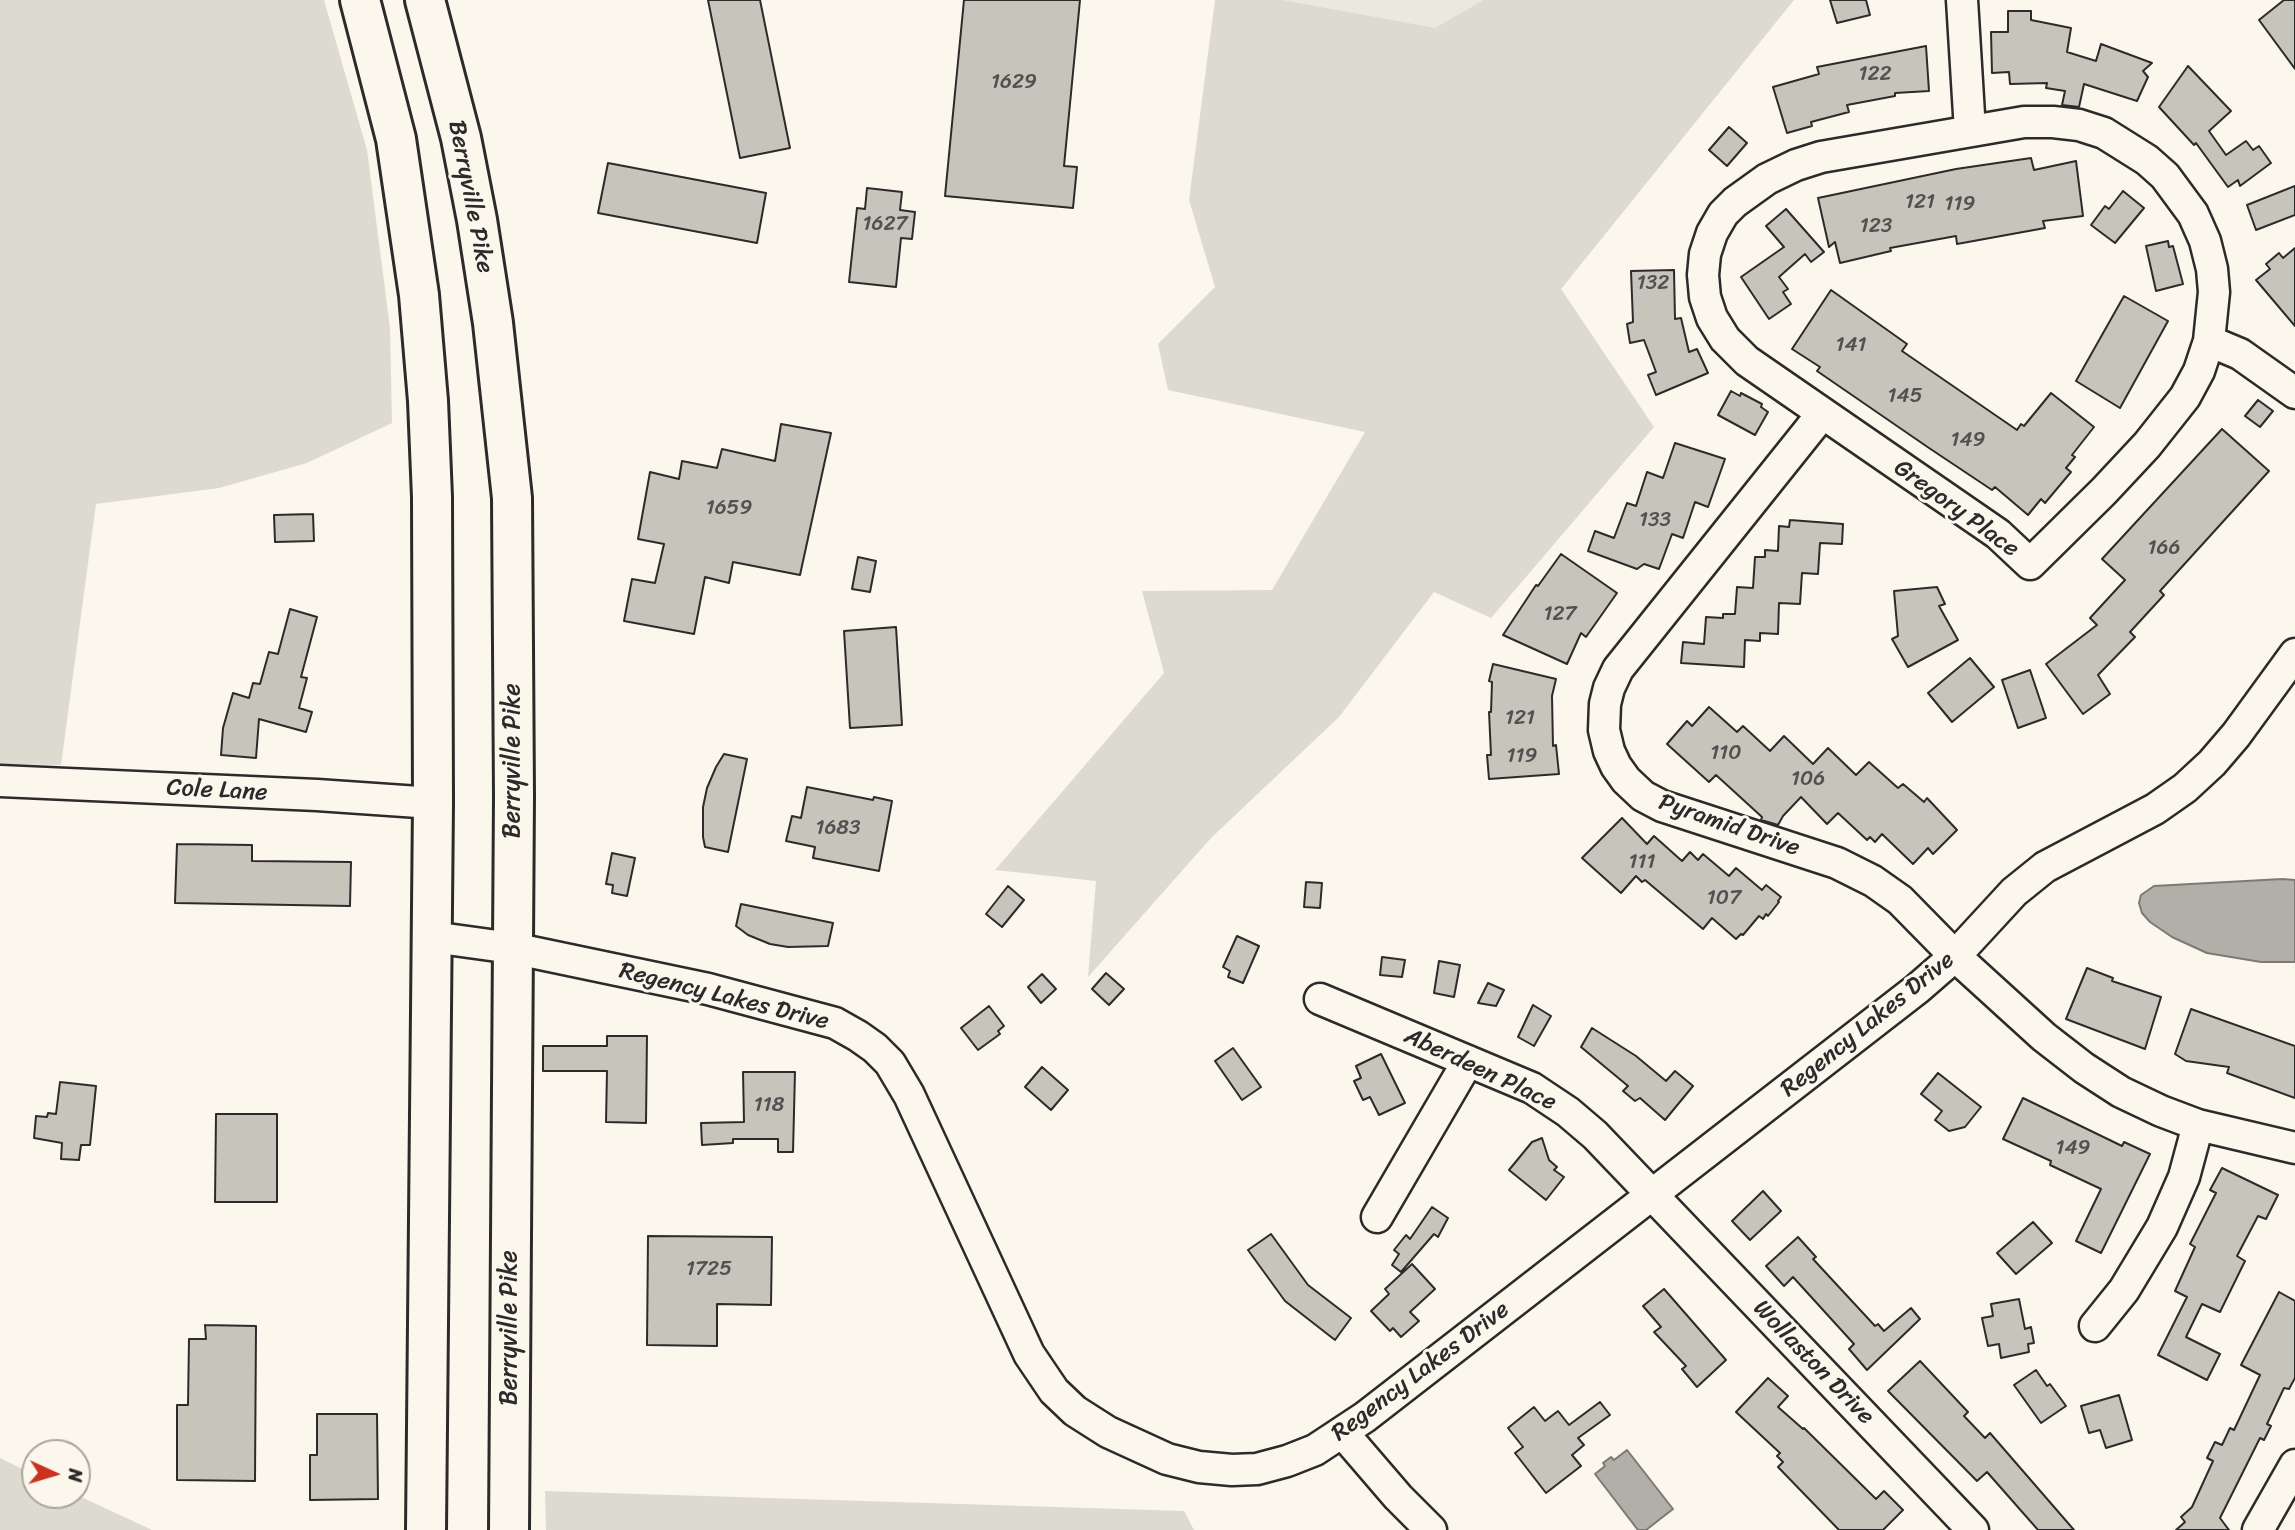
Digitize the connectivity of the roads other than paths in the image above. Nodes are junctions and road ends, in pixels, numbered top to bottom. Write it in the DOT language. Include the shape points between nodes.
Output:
graph roads {
  1 [pos="360,0"];
  2 [pos="425,0"];
  3 [pos="1962,0"];
  4 [pos="1970,131"];
  5 [pos="2209,341"];
  6 [pos="2295,393"];
  7 [pos="1822,414"];
  8 [pos="2295,654"];
  9 [pos="0,781"];
  10 [pos="433,803"];
  11 [pos="432,937"];
  12 [pos="512,948"];
  13 [pos="1955,956"];
  14 [pos="1321,999"];
  15 [pos="1468,1061"];
  16 [pos="2198,1125"];
  17 [pos="2295,1148"];
  18 [pos="1652,1196"];
  19 [pos="1377,1217"];
  20 [pos="2095,1326"];
  21 [pos="1343,1433"];
  22 [pos="2295,1465"];
  23 [pos="426,1530"];
  24 [pos="509,1530"];
  25 [pos="1431,1530"];
  26 [pos="1973,1530"];
  27 [pos="2258,1530"];
  1 -- 10 [label="highway" via="396,139 419,295 432,497"];
  2 -- 12 [label="highway, Berryville Pike" via="477,220 506,430 512,512"];
  3 -- 4 [label="street"];
  4 -- 5 [label="street, Gregory Place" via="2024,122 2079,125 2104,133 2147,160 2180,194 2205,241 2214,292"];
  4 -- 7 [label="street, Gregory Place" via="1796,165 1735,202 1712,233 1703,275 1712,318 1747,361"];
  5 -- 6 [label="street" via="2240,354"];
  5 -- 7 [label="street, Gregory Place" via="2185,397 2147,445 2030,564 1998,534"];
  7 -- 13 [label="street, Pyramid Drive" via="1618,669 1605,704 1609,751 1626,780 1661,806 1837,863 1873,881 1900,900"];
  8 -- 13 [label="street, Regency Lakes Drive" via="2236,735 2194,780 2155,809 2045,867 2014,892"];
  9 -- 10 [label="street, Cole Lane"];
  10 -- 11 [label="highway"];
  11 -- 12 [label="street, Regency Lakes Drive"];
  11 -- 23 [label="highway"];
  12 -- 21 [label="street, Regency Lakes Drive" via="811,1016 842,1027 875,1048 909,1095 1041,1374 1075,1411 1108,1432 1167,1459 1232,1470 1287,1461"];
  12 -- 24 [label="highway, Berryville Pike"];
  13 -- 16 [label="street" via="2084,1068 2121,1092"];
  13 -- 18 [label="street, Regency Lakes Drive"];
  14 -- 15 [label="street, Aberdeen Place"];
  15 -- 18 [label="street, Aberdeen Place" via="1532,1088 1568,1112"];
  15 -- 19 [label="street"];
  16 -- 17 [label="street"];
  16 -- 20 [label="street" via="2184,1177 2162,1227 2124,1290"];
  18 -- 21 [label="street, Regency Lakes Drive"];
  18 -- 26 [label="street, Wollaston Drive"];
  21 -- 25 [label="street"];
  22 -- 27 [label="street"];
}
